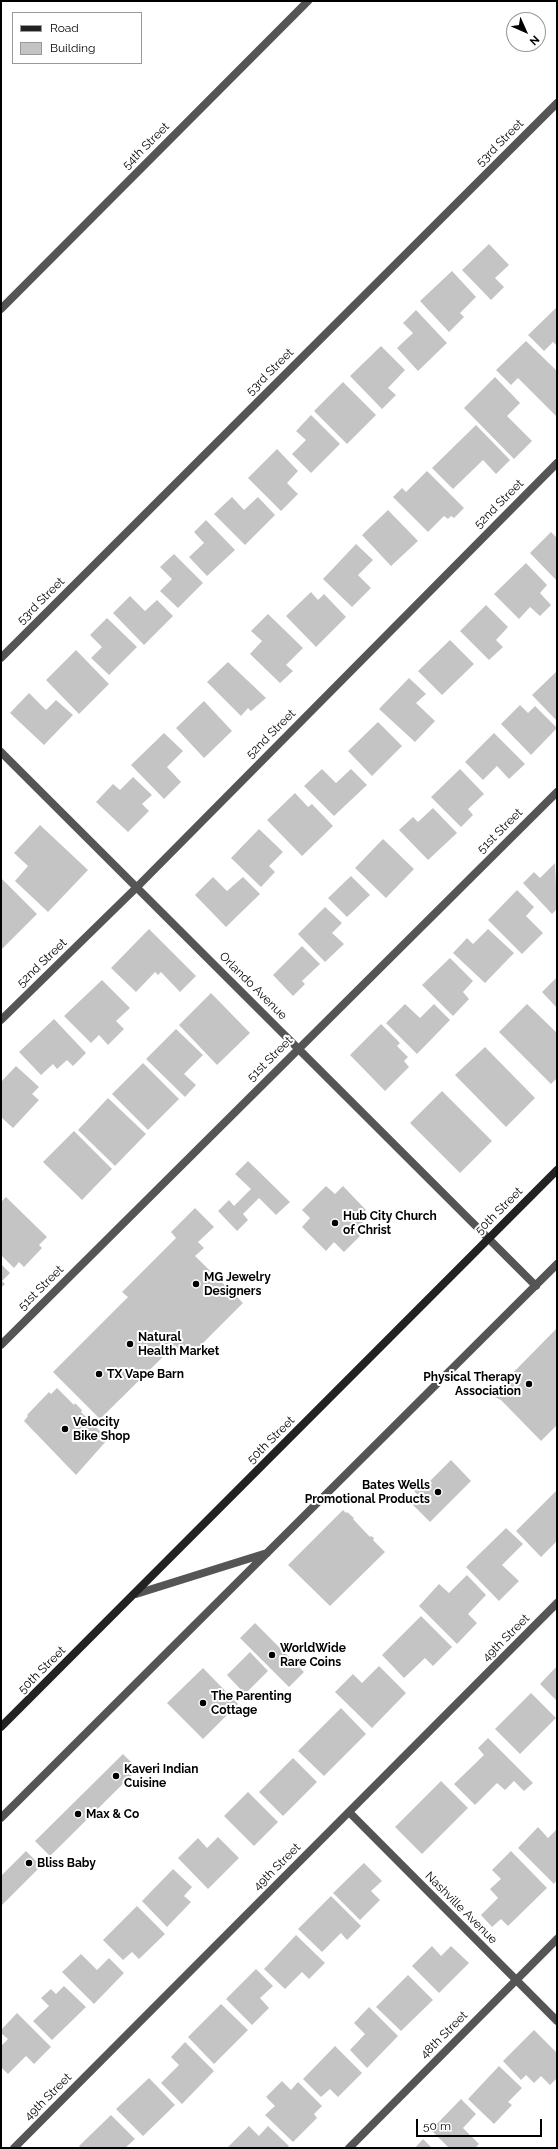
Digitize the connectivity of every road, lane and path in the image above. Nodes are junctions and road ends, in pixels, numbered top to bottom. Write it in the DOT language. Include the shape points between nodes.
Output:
graph roads {
  1 [pos="308,1"];
  2 [pos="557,103"];
  3 [pos="1,309"];
  4 [pos="557,463"];
  5 [pos="1,658"];
  6 [pos="1,752"];
  7 [pos="557,792"];
  8 [pos="137,887"];
  9 [pos="1,1020"];
  10 [pos="298,1048"];
  11 [pos="557,1170"];
  12 [pos="489,1238"];
  13 [pos="557,1264"];
  14 [pos="536,1286"];
  15 [pos="1,1345"];
  16 [pos="269,1552"];
  17 [pos="136,1594"];
  18 [pos="557,1604"];
  19 [pos="1,1727"];
  20 [pos="349,1812"];
  21 [pos="1,1817"];
  22 [pos="557,1940"];
  23 [pos="516,1980"];
  24 [pos="557,2021"];
  25 [pos="14,2148"];
  26 [pos="349,2148"];
  1 -- 3 [label="street, 54th Street"];
  2 -- 5 [label="street, 53rd Street"];
  4 -- 8 [label="street, 52nd Street"];
  6 -- 8 [label="street, Orlando Avenue"];
  7 -- 10 [label="street, 51st Street"];
  8 -- 9 [label="street, 52nd Street"];
  8 -- 10 [label="street, Orlando Avenue"];
  10 -- 12 [label="street, Orlando Avenue"];
  10 -- 15 [label="street, 51st Street"];
  11 -- 12 [label="main road, 50th Street"];
  12 -- 14 [label="street, Orlando Avenue"];
  12 -- 17 [label="main road, 50th Street"];
  13 -- 14 [label="street"];
  14 -- 16 [label="street"];
  16 -- 17 [label="street"];
  16 -- 21 [label="street"];
  17 -- 19 [label="main road, 50th Street"];
  18 -- 20 [label="street, 49th Street"];
  20 -- 23 [label="street, Nashville Avenue"];
  20 -- 25 [label="street, 49th Street"];
  22 -- 23 [label="street, 48th Street"];
  23 -- 24 [label="street, Nashville Avenue"];
  23 -- 26 [label="street, 48th Street"];
}
